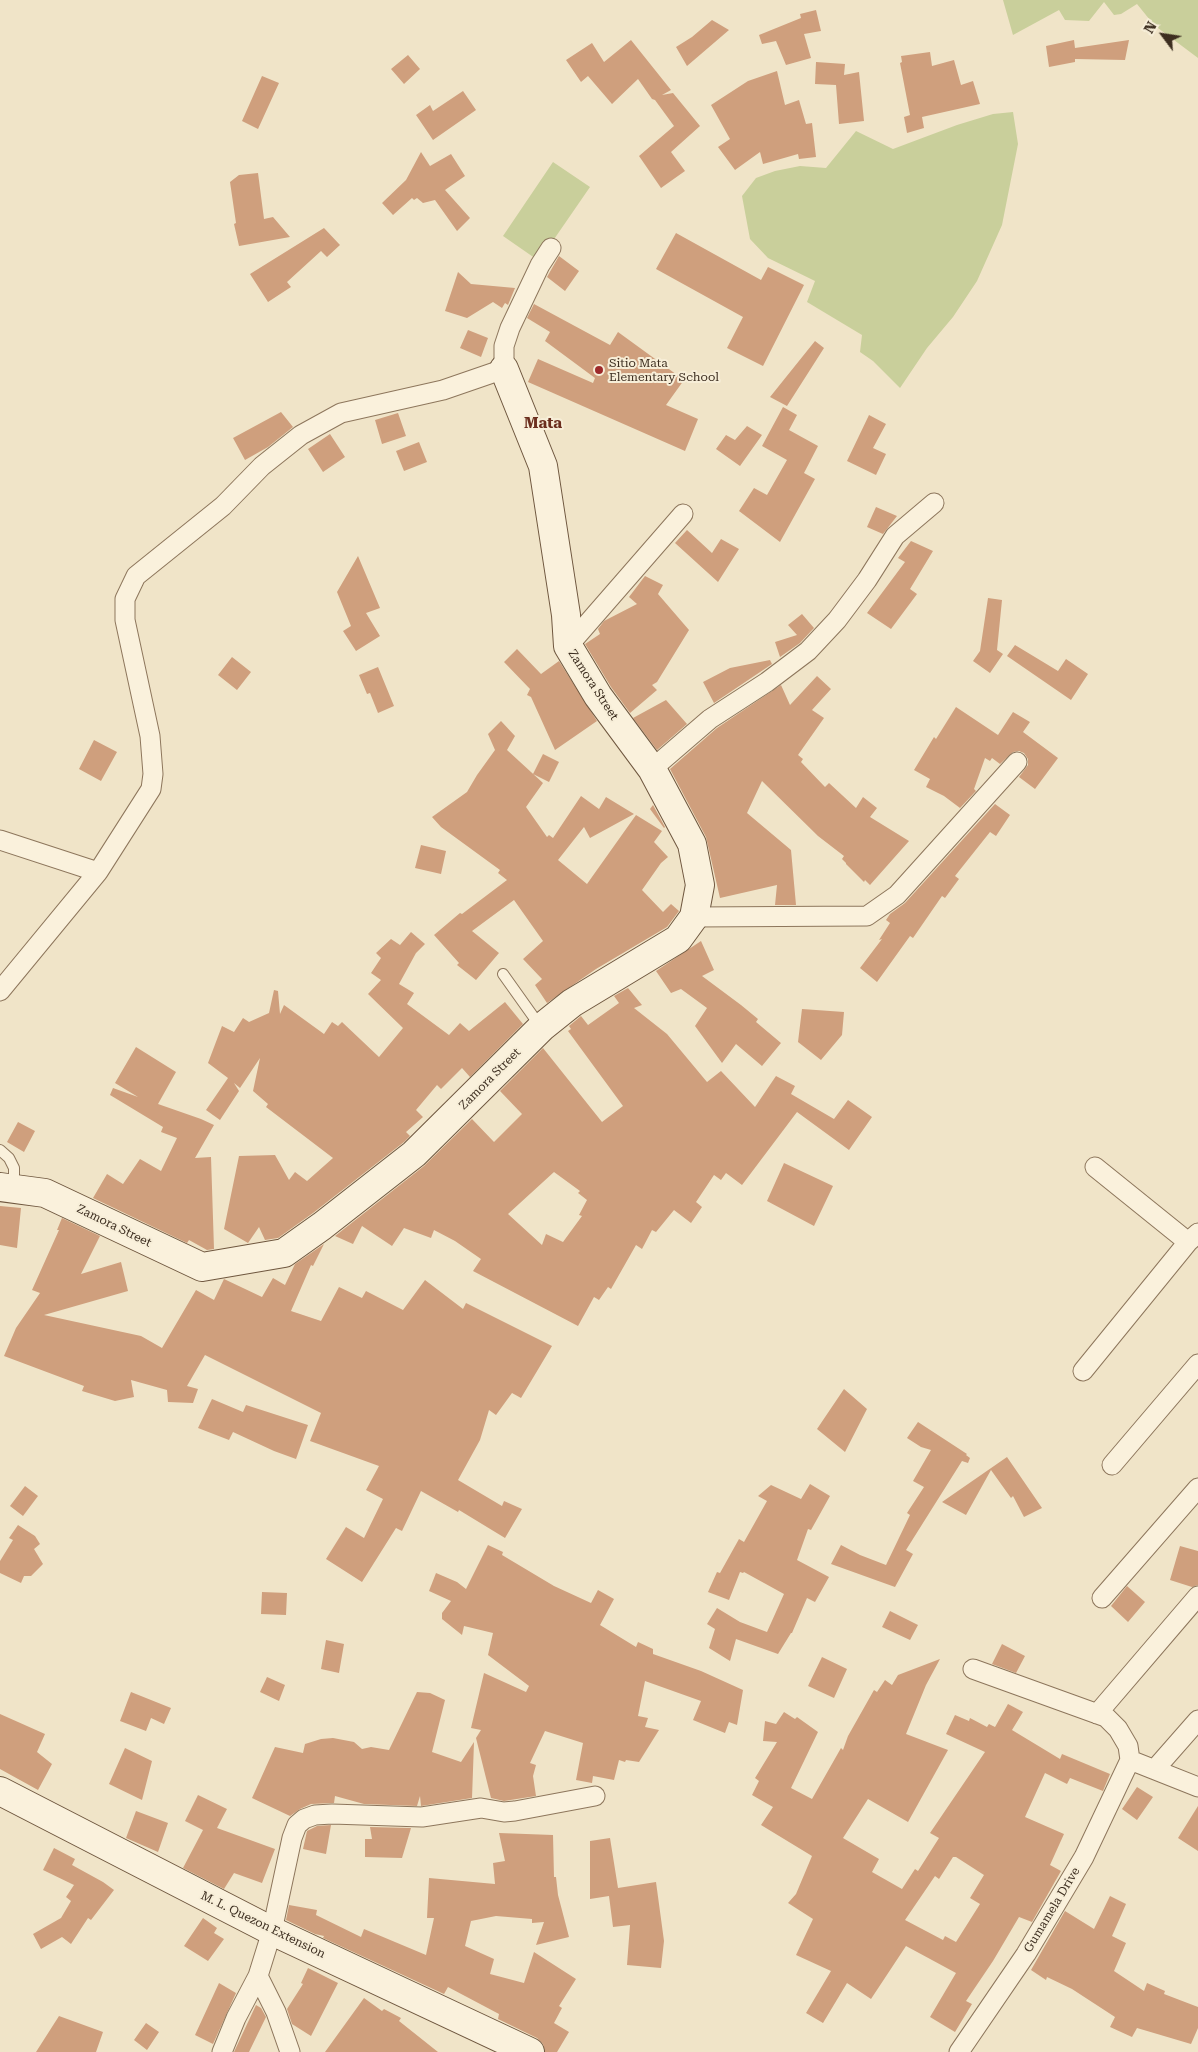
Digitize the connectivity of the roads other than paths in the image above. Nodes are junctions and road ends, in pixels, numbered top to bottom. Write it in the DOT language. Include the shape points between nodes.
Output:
graph roads {
  1 [pos="551,248"];
  2 [pos="504,369"];
  3 [pos="934,504"];
  4 [pos="683,514"];
  5 [pos="568,646"];
  6 [pos="1017,762"];
  7 [pos="652,769"];
  8 [pos="0,840"];
  9 [pos="98,872"];
  10 [pos="694,917"];
  11 [pos="503,974"];
  12 [pos="0,991"];
  13 [pos="542,1027"];
  14 [pos="0,1150"];
  15 [pos="1095,1167"];
  16 [pos="7,1188"];
  17 [pos="1193,1238"];
  18 [pos="1198,1364"];
  19 [pos="1083,1371"];
  20 [pos="1112,1465"];
  21 [pos="1198,1488"];
  22 [pos="1198,1596"];
  23 [pos="1102,1598"];
  24 [pos="974,1669"];
  25 [pos="1096,1714"];
  26 [pos="1198,1720"];
  27 [pos="1130,1760"];
  28 [pos="1155,1769"];
  29 [pos="1198,1787"];
  30 [pos="0,1791"];
  31 [pos="595,1796"];
  32 [pos="272,1932"];
  33 [pos="258,1976"];
  34 [pos="222,2052"];
  35 [pos="290,2052"];
  36 [pos="530,2052"];
  37 [pos="959,2052"];
  1 -- 2 [label="street" via="510,328 504,346"];
  2 -- 5 [label="street" via="543,466"];
  2 -- 9 [label="street" via="443,390 341,413 301,435 262,466 223,506 136,576 125,599 125,620 150,736 153,774 151,789"];
  3 -- 7 [label="street" via="895,536 868,580 808,651 710,719"];
  4 -- 5 [label="street"];
  5 -- 7 [label="street, Zamora Street" via="598,696"];
  6 -- 10 [label="street" via="897,894 867,916"];
  7 -- 10 [label="street, Zamora Street" via="692,844 700,885"];
  8 -- 9 [label="street"];
  9 -- 12 [label="street"];
  10 -- 13 [label="street, Zamora Street" via="678,939 572,1003"];
  11 -- 13 [label="lane"];
  13 -- 16 [label="street, Zamora Street" via="414,1154 284,1253 202,1267 45,1193"];
  14 -- 16 [label="lane" via="14,1168"];
  15 -- 17 [label="street"];
  17 -- 19 [label="street"];
  18 -- 20 [label="street"];
  21 -- 23 [label="street"];
  22 -- 25 [label="street"];
  24 -- 25 [label="street"];
  25 -- 27 [label="street" via="1106,1717 1118,1729 1128,1746"];
  26 -- 28 [label="street"];
  27 -- 28 [label="street"];
  27 -- 37 [label="street, Gumamela Drive" via="1084,1857 1026,1954"];
  28 -- 29 [label="street"];
  30 -- 32 [label="street, M. L. Quezon Extension"];
  31 -- 32 [label="street" via="504,1812 481,1808 422,1817 332,1814 304,1819 297,1825 292,1838"];
  32 -- 33 [label="street"];
  32 -- 36 [label="street, M. L. Quezon Extension"];
  33 -- 34 [label="street"];
  33 -- 35 [label="street" via="276,2012"];
}
